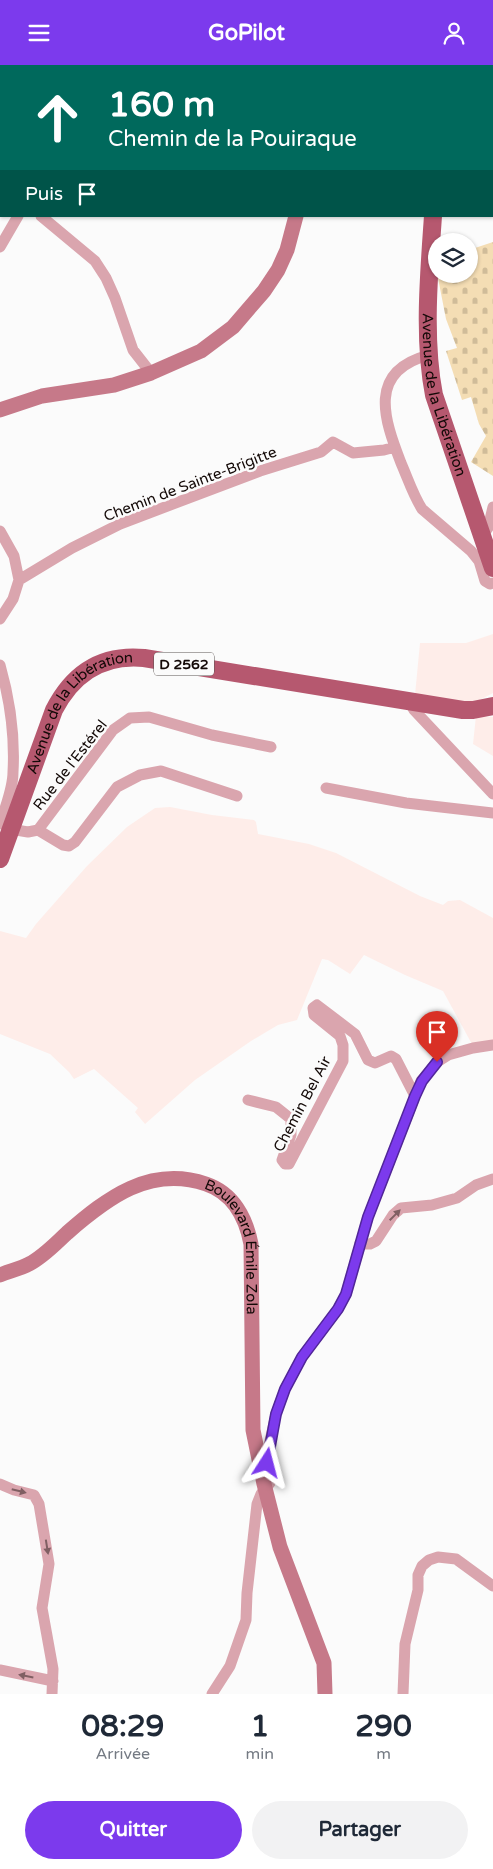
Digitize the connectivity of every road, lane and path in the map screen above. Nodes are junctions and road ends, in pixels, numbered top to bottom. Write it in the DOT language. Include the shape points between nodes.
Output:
graph roads {
  1 [pos="17,217"];
  2 [pos="42,217"];
  3 [pos="296,217"];
  4 [pos="433,217"];
  5 [pos="0,247"];
  6 [pos="428,355"];
  7 [pos="151,373"];
  8 [pos="0,410"];
  9 [pos="395,447"];
  10 [pos="493,507"];
  11 [pos="0,531"];
  12 [pos="482,537"];
  13 [pos="493,567"];
  14 [pos="19,580"];
  15 [pos="493,583"];
  16 [pos="0,619"];
  17 [pos="0,665"];
  18 [pos="409,701"];
  19 [pos="492,706"];
  20 [pos="271,747"];
  21 [pos="326,788"];
  22 [pos="493,794"];
  23 [pos="236,796"];
  24 [pos="493,813"];
  25 [pos="5,827"];
  26 [pos="38,830"];
  27 [pos="0,859"];
  28 [pos="493,1045"];
  29 [pos="415,1096"];
  30 [pos="248,1100"];
  31 [pos="493,1179"];
  32 [pos="360,1243"];
  33 [pos="0,1275"];
  34 [pos="0,1484"];
  35 [pos="266,1489"];
  36 [pos="493,1586"];
  37 [pos="0,1670"];
  38 [pos="53,1681"];
  39 [pos="52,1694"];
  40 [pos="212,1694"];
  41 [pos="325,1694"];
  42 [pos="403,1694"];
  1 -- 5 [label="street"];
  2 -- 7 [label="street" via="95,261 115,299 133,350"];
  3 -- 7 [label="main road" via="278,270 233,327 201,351"];
  4 -- 6 [label="main road, Avenue de la Libération"];
  6 -- 9 [label="street" via="412,360 396,373 386,392 385,415"];
  6 -- 12 [label="main road, Avenue de la Libération" via="434,395"];
  7 -- 8 [label="main road" via="114,385 42,396"];
  9 -- 14 [label="street, Chemin de Sainte-Brigitte" via="353,453 333,442 321,452 260,471 120,524"];
  9 -- 15 [label="street" via="422,509 471,551 479,561 485,581"];
  10 -- 12 [label="street"];
  11 -- 14 [label="street" via="14,556"];
  12 -- 13 [label="main road, Avenue de la Libération"];
  14 -- 16 [label="street" via="13,599"];
  17 -- 25 [label="street" via="10,703 13,773"];
  18 -- 19 [label="main road, Avenue de la Libération / D 2562" via="473,710"];
  18 -- 22 [label="street"];
  18 -- 25 [label="main road, Avenue de la Libération / D 2562" via="144,658 105,661 84,672 62,695"];
  20 -- 26 [label="street, Rue de l'Estérel" via="149,717 130,718 113,730"];
  21 -- 24 [label="street" via="406,803"];
  23 -- 26 [label="street" via="161,771 140,775 117,787 69,846"];
  25 -- 26 [label="street, Rue de l'Estérel" via="28,832"];
  25 -- 27 [label="main road, Avenue de la Libération / D 2562"];
  28 -- 29 [label="street" via="448,1055 437,1062"];
  29 -- 30 [label="street, Chemin Bel Air" via="396,1059 391,1056 375,1063 368,1060 355,1034 317,1005 313,1008 314,1015 340,1036 343,1061 289,1164 282,1160 292,1135 292,1119 276,1107"];
  29 -- 32 [label="street"];
  32 -- 31 [label="street, one-way" via="376,1241 401,1208 457,1198 476,1185"];
  32 -- 35 [label="street" via="346,1294 302,1357 285,1389 268,1450 270,1483"];
  33 -- 35 [label="main road, Boulevard Émile Zola" via="41,1257 96,1209 147,1181 183,1178 214,1187 230,1198 248,1227 253,1420"];
  34 -- 38 [label="street, one-way" via="30,1494 39,1504 49,1564 42,1609"];
  35 -- 40 [label="street" via="260,1494 257,1504 244,1628 230,1666"];
  35 -- 41 [label="main road, Boulevard Émile Zola" via="280,1547 324,1663"];
  36 -- 42 [label="street" via="456,1559 438,1557 429,1559 422,1566 405,1644"];
  38 -- 37 [label="street, one-way"];
  38 -- 39 [label="street"];
}
